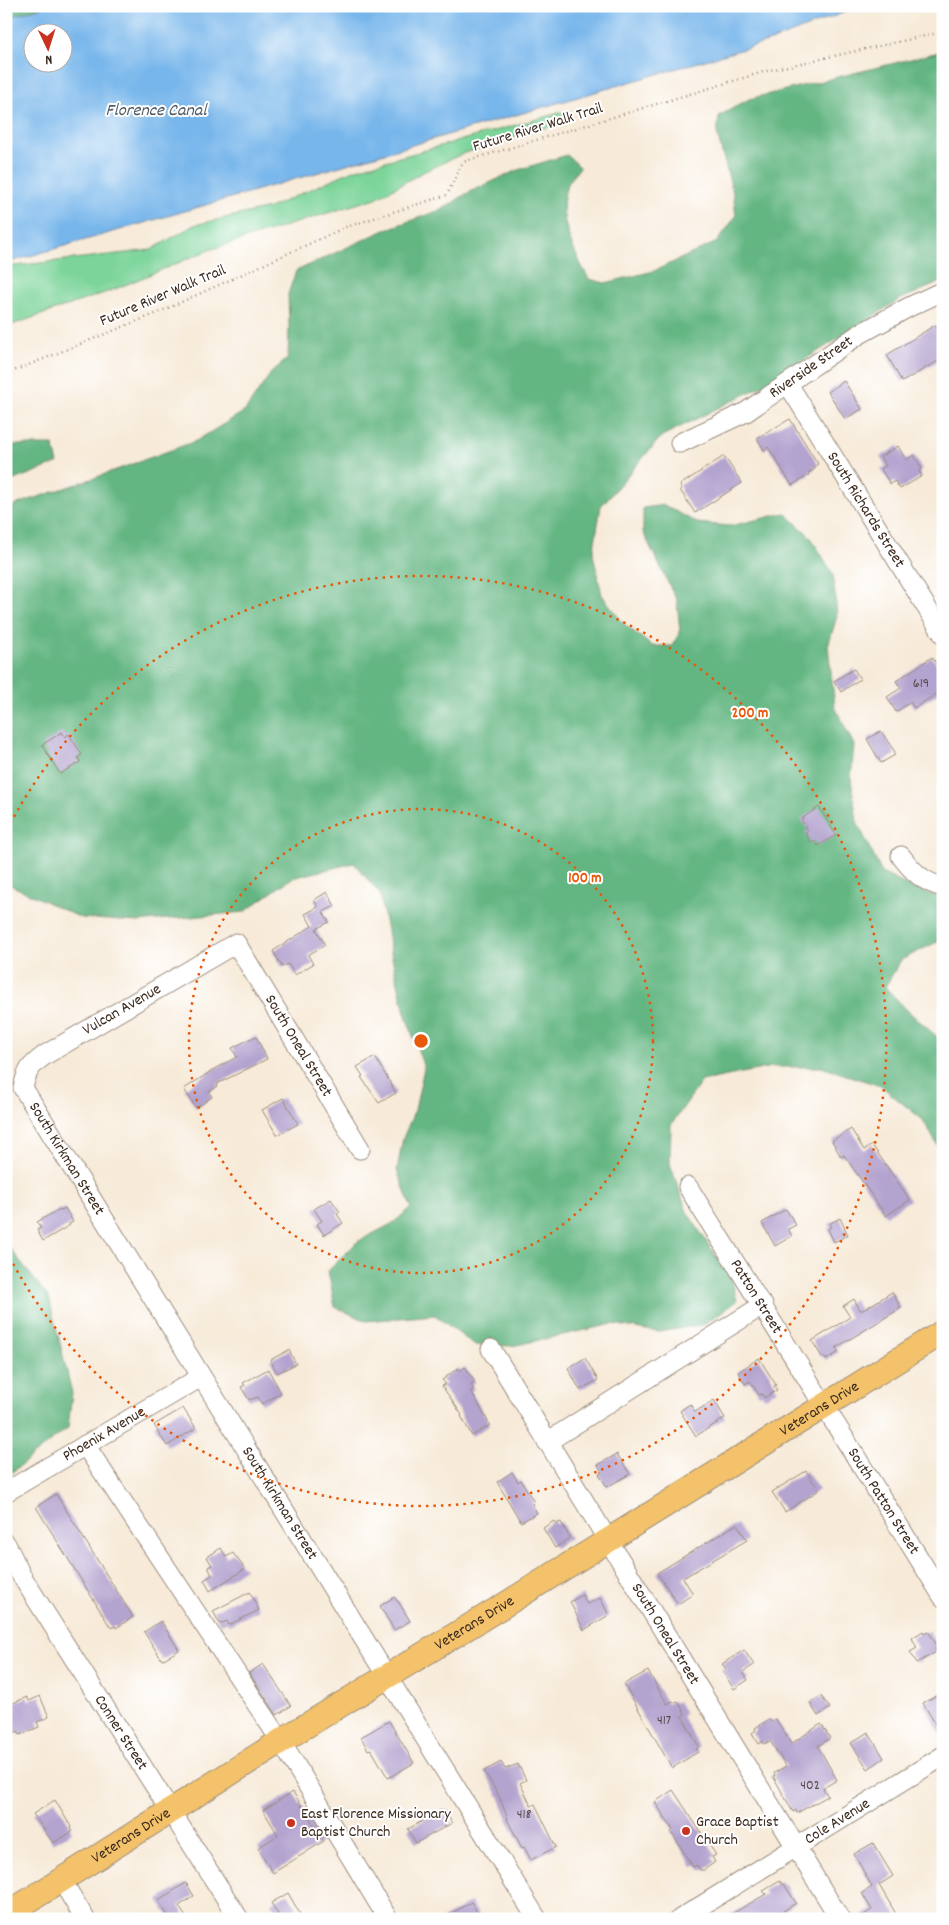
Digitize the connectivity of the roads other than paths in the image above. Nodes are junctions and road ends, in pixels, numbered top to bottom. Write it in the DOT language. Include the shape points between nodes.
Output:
graph roads {
  1 [pos="943,291"];
  2 [pos="788,384"];
  3 [pos="680,443"];
  4 [pos="943,634"];
  5 [pos="901,856"];
  6 [pos="943,887"];
  7 [pos="236,943"];
  8 [pos="23,1088"];
  9 [pos="360,1149"];
  10 [pos="688,1187"];
  11 [pos="763,1305"];
  12 [pos="943,1332"];
  13 [pos="491,1349"];
  14 [pos="201,1377"];
  15 [pos="825,1406"];
  16 [pos="548,1442"];
  17 [pos="86,1445"];
  18 [pos="6,1492"];
  19 [pos="607,1540"];
  20 [pos="6,1544"];
  21 [pos="943,1597"];
  22 [pos="387,1676"];
  23 [pos="281,1741"];
  24 [pos="943,1756"];
  25 [pos="172,1811"];
  26 [pos="796,1847"];
  27 [pos="62,1881"];
  28 [pos="6,1915"];
  29 [pos="683,1918"];
  30 [pos="85,1919"];
  31 [pos="239,1919"];
  32 [pos="388,1919"];
  33 [pos="537,1919"];
  34 [pos="840,1919"];
  1 -- 2 [label="street, Riverside Street" via="858,335"];
  2 -- 3 [label="street, Riverside Street" via="746,412"];
  2 -- 4 [label="street, South Richards Street"];
  5 -- 6 [label="street" via="913,872 930,884"];
  7 -- 8 [label="street, Vulcan Avenue" via="45,1055 31,1066"];
  7 -- 9 [label="street, South Oneal Street"];
  8 -- 14 [label="street, South Kirkman Street"];
  10 -- 11 [label="street, Patton Street"];
  11 -- 15 [label="street, Patton Street"];
  11 -- 16 [label="street"];
  12 -- 15 [label="main road, Veterans Drive"];
  13 -- 16 [label="street, South Oneal Street"];
  14 -- 17 [label="street, Phoenix Avenue"];
  14 -- 22 [label="street, South Kirkman Street"];
  15 -- 19 [label="main road, Veterans Drive"];
  15 -- 21 [label="street, South Patton Street"];
  16 -- 19 [label="street, South Oneal Street"];
  17 -- 18 [label="street, Phoenix Avenue"];
  17 -- 23 [label="street"];
  19 -- 22 [label="main road, Veterans Drive"];
  19 -- 26 [label="street, South Oneal Street"];
  20 -- 25 [label="street, Conner Street" via="21,1575"];
  22 -- 23 [label="main road, Veterans Drive"];
  22 -- 33 [label="street, South Kirkman Street"];
  23 -- 25 [label="main road, Veterans Drive"];
  23 -- 32 [label="street"];
  24 -- 26 [label="street, Cole Avenue"];
  25 -- 27 [label="main road, Veterans Drive"];
  25 -- 31 [label="street, Conner Street"];
  26 -- 29 [label="street, Cole Avenue"];
  26 -- 34 [label="street, South Oneal Street"];
  27 -- 28 [label="main road, Veterans Drive"];
  27 -- 30 [label="street"];
}
